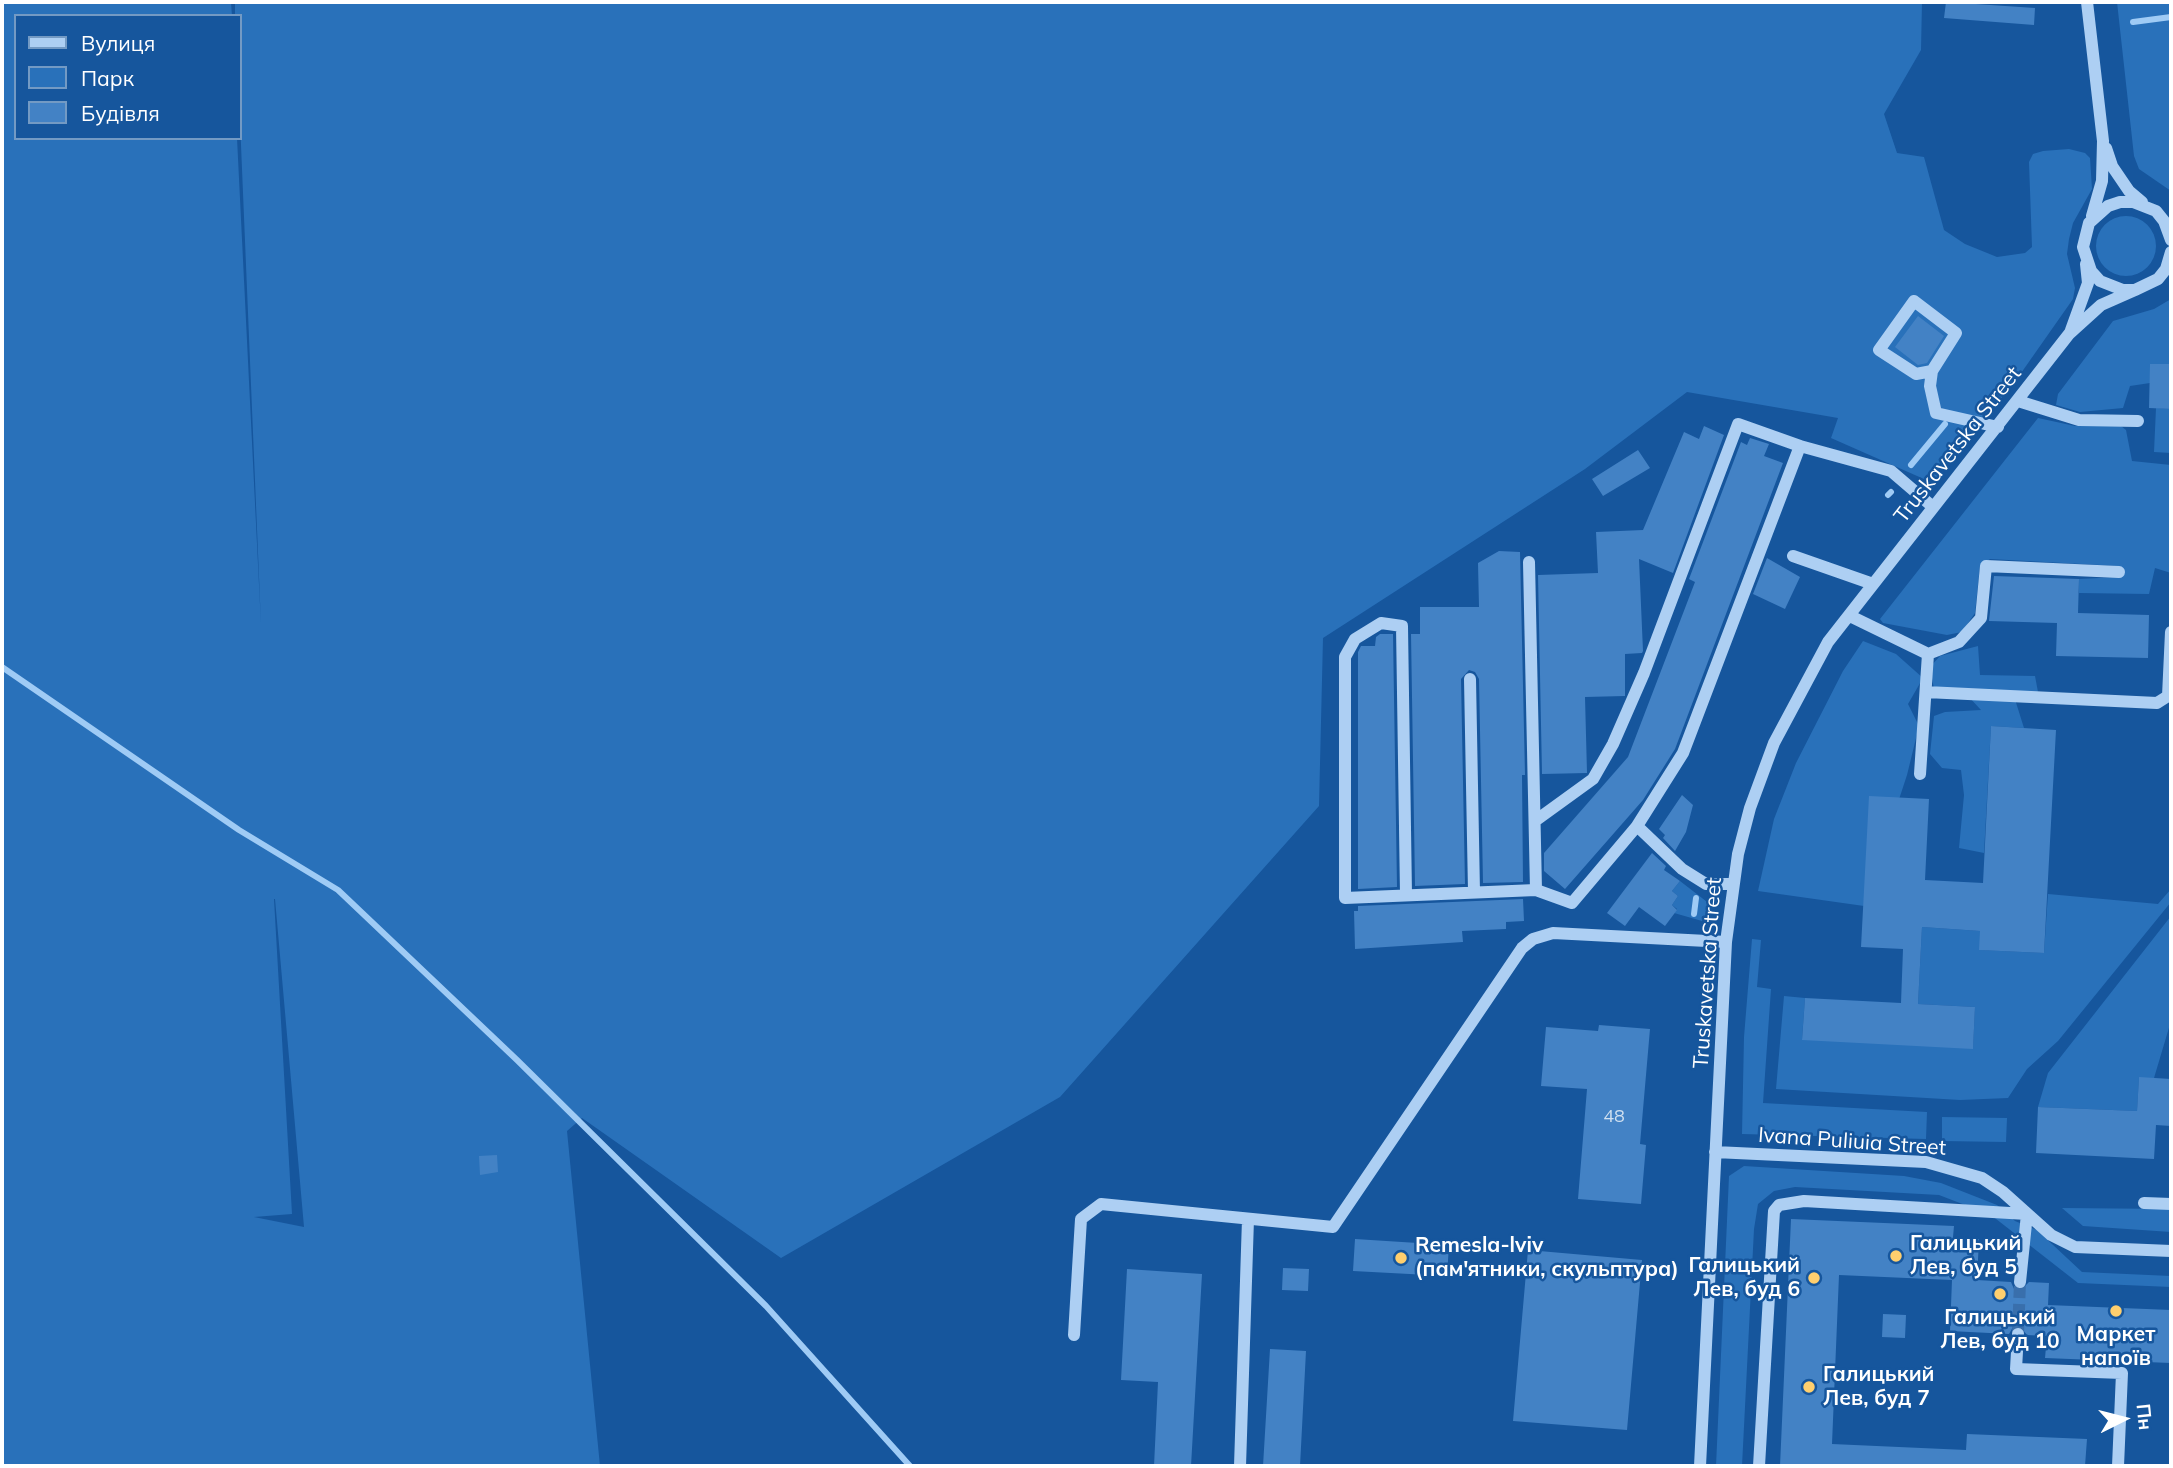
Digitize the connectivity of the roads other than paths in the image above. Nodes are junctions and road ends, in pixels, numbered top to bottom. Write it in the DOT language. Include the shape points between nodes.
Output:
graph roads {
  1 [pos="2087,2"];
  2 [pos="2103,141"];
  3 [pos="2145,205"];
  4 [pos="2090,223"];
  5 [pos="2171,235"];
  6 [pos="2171,252"];
  7 [pos="2085,260"];
  8 [pos="2171,279"];
  9 [pos="2141,288"];
  10 [pos="2069,334"];
  11 [pos="1932,371"];
  12 [pos="2018,401"];
  13 [pos="2138,421"];
  14 [pos="1997,428"];
  15 [pos="1800,446"];
  16 [pos="1933,508"];
  17 [pos="1793,556"];
  18 [pos="1529,562"];
  19 [pos="2119,572"];
  20 [pos="1873,584"];
  21 [pos="1850,616"];
  22 [pos="2171,632"];
  23 [pos="1927,654"];
  24 [pos="1470,679"];
  25 [pos="1926,692"];
  26 [pos="1920,774"];
  27 [pos="1535,821"];
  28 [pos="1637,826"];
  29 [pos="1733,884"];
  30 [pos="1536,890"];
  31 [pos="1474,892"];
  32 [pos="1406,895"];
  33 [pos="1726,942"];
  34 [pos="1715,1152"];
  35 [pos="2144,1203"];
  36 [pos="2171,1204"];
  37 [pos="2026,1214"];
  38 [pos="1248,1219"];
  39 [pos="2171,1251"];
  40 [pos="2020,1282"];
  41 [pos="2018,1334"];
  42 [pos="1074,1335"];
  43 [pos="1240,1466"];
  44 [pos="1700,1466"];
  45 [pos="1759,1466"];
  46 [pos="2119,1466"];
  1 -- 2 [label="street"];
  2 -- 3 [label="street" via="2112,166"];
  2 -- 4 [label="street" via="2102,181"];
  3 -- 4 [label="street" via="2133,201 2108,206"];
  3 -- 5 [label="street" via="2164,221"];
  4 -- 7 [label="street, Truskavetska Street" via="2083,247"];
  6 -- 9 [label="street" via="2166,269"];
  7 -- 9 [label="street" via="2100,281 2123,290"];
  7 -- 10 [label="street, Truskavetska Street" via="2088,283"];
  8 -- 9 [label="street"];
  9 -- 10 [label="street, Truskavetska Street" via="2101,305"];
  10 -- 12 [label="street, Truskavetska Street"];
  11 -- 11 [label="street" via="1956,333 1914,301 1879,351 1916,374"];
  11 -- 14 [label="street" via="1936,413"];
  12 -- 13 [label="street" via="2078,420"];
  12 -- 14 [label="street, Truskavetska Street"];
  14 -- 16 [label="street, Truskavetska Street"];
  15 -- 16 [label="street" via="1891,471"];
  15 -- 27 [label="street" via="1738,424 1613,744 1592,779"];
  15 -- 28 [label="street" via="1683,753"];
  16 -- 20 [label="street, Truskavetska Street"];
  17 -- 20 [label="street"];
  18 -- 27 [label="street"];
  19 -- 23 [label="street" via="1986,566 1981,618 1959,642"];
  20 -- 21 [label="street, Truskavetska Street"];
  21 -- 23 [label="street"];
  21 -- 29 [label="street, Truskavetska Street" via="1828,642 1774,743 1750,808"];
  22 -- 25 [label="street" via="2168,696 2157,703"];
  23 -- 25 [label="street"];
  24 -- 31 [label="street"];
  25 -- 26 [label="street"];
  27 -- 30 [label="street"];
  28 -- 29 [label="street" via="1706,884"];
  28 -- 30 [label="street" via="1572,903"];
  29 -- 33 [label="street, Truskavetska Street"];
  30 -- 31 [label="street"];
  31 -- 32 [label="street"];
  32 -- 32 [label="street" via="1345,898 1345,657 1354,639 1381,623 1402,626"];
  33 -- 34 [label="street, Truskavetska Street"];
  33 -- 38 [label="street" via="1553,933 1533,939 1522,948 1334,1227"];
  34 -- 37 [label="street, Ivana Puliuia Street" via="1926,1162 1982,1178"];
  34 -- 44 [label="street, Truskavetska Street"];
  35 -- 36 [label="street"];
  37 -- 39 [label="street, Ivana Puliuia Street" via="2075,1247"];
  37 -- 40 [label="street"];
  37 -- 45 [label="street" via="1804,1201 1779,1205 1774,1211"];
  38 -- 42 [label="street" via="1101,1204 1082,1219"];
  38 -- 43 [label="street"];
  41 -- 46 [label="street" via="2016,1369 2122,1373"];
}
